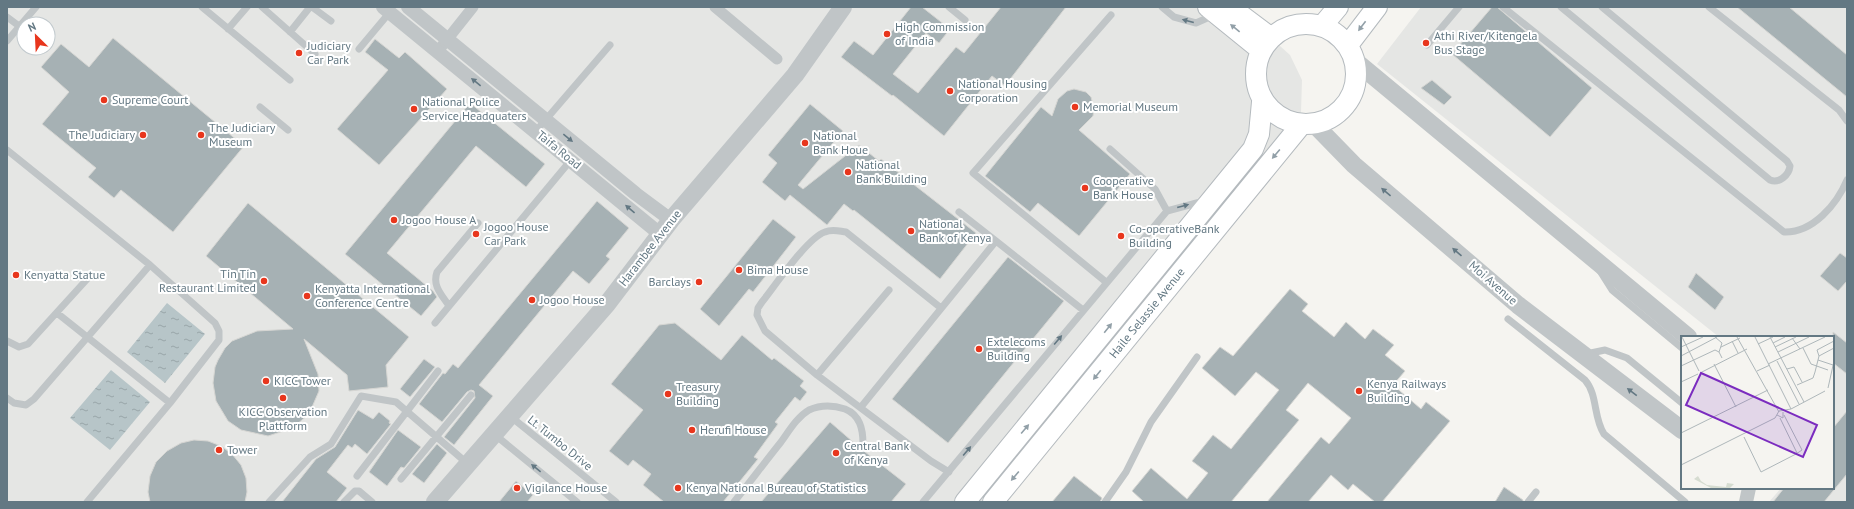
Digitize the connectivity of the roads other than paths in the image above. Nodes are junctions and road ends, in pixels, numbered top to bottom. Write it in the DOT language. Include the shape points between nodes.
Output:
graph roads {
  1 [pos="36,7"];
  2 [pos="202,7"];
  3 [pos="247,7"];
  4 [pos="262,7"];
  5 [pos="311,7"];
  6 [pos="408,7"];
  7 [pos="472,7"];
  8 [pos="715,7"];
  9 [pos="843,7"];
  10 [pos="949,7"];
  11 [pos="1162,7"];
  12 [pos="1245,7"];
  13 [pos="1338,7"];
  14 [pos="1377,7"];
  15 [pos="1458,7"];
  16 [pos="1503,7"];
  17 [pos="1561,7"];
  18 [pos="1602,7"];
  19 [pos="1709,7"];
  20 [pos="1218,9"];
  21 [pos="387,10"];
  22 [pos="1111,15"];
  23 [pos="28,16"];
  24 [pos="7,17"];
  25 [pos="965,20"];
  26 [pos="331,21"];
  27 [pos="16,24"];
  28 [pos="1254,25"];
  29 [pos="1322,26"];
  30 [pos="228,29"];
  31 [pos="16,30"];
  32 [pos="290,32"];
  33 [pos="447,39"];
  34 [pos="7,41"];
  35 [pos="1266,44"];
  36 [pos="610,45"];
  37 [pos="1427,45"];
  38 [pos="359,49"];
  39 [pos="438,51"];
  40 [pos="1351,53"];
  41 [pos="315,54"];
  42 [pos="777,59"];
  43 [pos="290,80"];
  44 [pos="1262,102"];
  45 [pos="260,107"];
  46 [pos="545,120"];
  47 [pos="1847,121"];
  48 [pos="1308,124"];
  49 [pos="288,130"];
  50 [pos="536,131"];
  51 [pos="1110,149"];
  52 [pos="7,150"];
  53 [pos="571,160"];
  54 [pos="1847,180"];
  55 [pos="1213,199"];
  56 [pos="1167,211"];
  57 [pos="959,212"];
  58 [pos="478,223"];
  59 [pos="666,227"];
  60 [pos="996,241"];
  61 [pos="1595,260"];
  62 [pos="150,265"];
  63 [pos="89,277"];
  64 [pos="1106,282"];
  65 [pos="889,290"];
  66 [pos="449,306"];
  67 [pos="941,308"];
  68 [pos="1083,310"];
  69 [pos="57,313"];
  70 [pos="1508,319"];
  71 [pos="435,323"];
  72 [pos="1687,336"];
  73 [pos="88,338"];
  74 [pos="7,342"];
  75 [pos="1681,347"];
  76 [pos="1583,355"];
  77 [pos="1197,357"];
  78 [pos="438,371"];
  79 [pos="817,375"];
  80 [pos="471,395"];
  81 [pos="7,398"];
  82 [pos="1681,402"];
  83 [pos="170,403"];
  84 [pos="861,407"];
  85 [pos="406,410"];
  86 [pos="510,416"];
  87 [pos="1681,429"];
  88 [pos="494,434"];
  89 [pos="436,437"];
  90 [pos="864,444"];
  91 [pos="468,464"];
  92 [pos="949,472"];
  93 [pos="357,476"];
  94 [pos="401,479"];
  95 [pos="1749,489"];
  96 [pos="1536,492"];
  97 [pos="87,502"];
  98 [pos="269,502"];
  99 [pos="344,502"];
  100 [pos="372,502"];
  101 [pos="435,502"];
  102 [pos="577,502"];
  103 [pos="616,502"];
  104 [pos="734,502"];
  105 [pos="923,502"];
  106 [pos="965,502"];
  107 [pos="993,502"];
  108 [pos="1105,502"];
  109 [pos="1528,502"];
  110 [pos="1685,502"];
  111 [pos="1746,502"];
  1 -- 23 [label="lane"];
  2 -- 30 [label="lane"];
  3 -- 30 [label="lane"];
  4 -- 32 [label="lane"];
  5 -- 26 [label="lane"];
  5 -- 32 [label="lane"];
  6 -- 33 [label="street, Taifa Road"];
  7 -- 33 [label="street"];
  8 -- 42 [label="street"];
  9 -- 59 [label="street, Harambee Avenue" via="795,75"];
  10 -- 25 [label="lane"];
  20 -- 11 [label="lane, one-way" via="1196,23 1174,17"];
  12 -- 28 [label="lane"];
  13 -- 29 [label="main road"];
  14 -- 40 [label="main road, one-way"];
  15 -- 37 [label="lane"];
  16 -- 54 [label="lane" via="1784,232 1800,230 1821,216 1834,205"];
  17 -- 18 [label="lane" via="1770,180 1781,180 1790,171 1787,161"];
  19 -- 47 [label="lane" via="1839,110"];
  20 -- 28 [label="main road"];
  35 -- 20 [label="main road, one-way"];
  21 -- 38 [label="lane"];
  21 -- 39 [label="street, Taifa Road"];
  22 -- 64 [label="lane" via="973,173"];
  24 -- 27 [label="lane"];
  28 -- 35 [label="main road"];
  29 -- 35 [label="main road" via="1307,23 1292,25 1278,31"];
  29 -- 40 [label="main road" via="1341,37"];
  30 -- 43 [label="lane"];
  31 -- 34 [label="lane"];
  32 -- 41 [label="lane"];
  33 -- 39 [label="street"];
  33 -- 46 [label="street, Taifa Road"];
  35 -- 44 [label="main road, Haile Selassie Avenue" via="1258,55 1254,72 1256,89"];
  36 -- 46 [label="lane"];
  50 -- 39 [label="street, Taifa Road, one-way"];
  40 -- 48 [label="main road, Haile Selassie Avenue" via="1356,74 1354,88 1348,101 1334,115"];
  40 -- 61 [label="street"];
  44 -- 48 [label="main road" via="1275,113"];
  44 -- 55 [label="main road, Haile Selassie Avenue" via="1259,134 1253,149"];
  45 -- 49 [label="lane"];
  46 -- 50 [label="lane"];
  46 -- 59 [label="street, Taifa Road, one-way"];
  76 -- 48 [label="street, Moi Avenue, one-way" via="1518,305"];
  48 -- 107 [label="main road, Haile Selassie Avenue, one-way"];
  50 -- 53 [label="street, Taifa Road"];
  51 -- 56 [label="lane" via="1154,189"];
  52 -- 62 [label="lane"];
  59 -- 53 [label="street, Taifa Road, one-way"];
  53 -- 66 [label="lane"];
  56 -- 55 [label="lane, one-way"];
  106 -- 55 [label="main road, Haile Selassie Avenue, one-way"];
  56 -- 64 [label="lane"];
  57 -- 60 [label="lane"];
  58 -- 66 [label="lane" via="436,272 435,285"];
  59 -- 86 [label="street, Harambee Avenue" via="607,304"];
  60 -- 67 [label="lane"];
  60 -- 68 [label="lane"];
  61 -- 72 [label="street"];
  61 -- 75 [label="lane" via="1601,275 1612,290"];
  62 -- 73 [label="lane"];
  62 -- 83 [label="lane" via="215,323 219,331 219,340"];
  63 -- 69 [label="lane"];
  64 -- 68 [label="lane"];
  65 -- 79 [label="lane"];
  66 -- 71 [label="lane"];
  67 -- 79 [label="lane" via="846,232 824,232 812,239 762,302 757,315 765,331"];
  67 -- 84 [label="lane"];
  92 -- 68 [label="lane, one-way"];
  69 -- 73 [label="lane"];
  69 -- 74 [label="lane" via="28,344 19,348"];
  70 -- 110 [label="lane" via="1585,380 1592,390 1596,419 1604,434"];
  73 -- 81 [label="lane" via="26,405 14,403"];
  73 -- 83 [label="lane"];
  76 -- 82 [label="lane" via="1605,350 1627,358"];
  87 -- 76 [label="street, Moi Avenue, one-way"];
  77 -- 108 [label="lane" via="1151,422 1126,472"];
  78 -- 85 [label="lane"];
  79 -- 84 [label="lane"];
  80 -- 89 [label="lane"];
  83 -- 97 [label="lane"];
  84 -- 92 [label="lane"];
  85 -- 89 [label="lane"];
  85 -- 93 [label="lane"];
  85 -- 98 [label="lane" via="396,402 361,396 331,444 310,457"];
  86 -- 88 [label="street, Harambee Avenue"];
  86 -- 103 [label="lane, Lt. Tumbo Drive"];
  88 -- 91 [label="street, Harambee Avenue"];
  102 -- 88 [label="lane, one-way"];
  89 -- 91 [label="lane"];
  89 -- 94 [label="lane"];
  90 -- 104 [label="lane" via="861,423 847,410 822,406 809,410 795,423"];
  91 -- 101 [label="street, Harambee Avenue"];
  92 -- 105 [label="lane"];
  95 -- 111 [label="street"];
  96 -- 109 [label="lane"];
  99 -- 100 [label="lane" via="355,491 359,491"];
}
